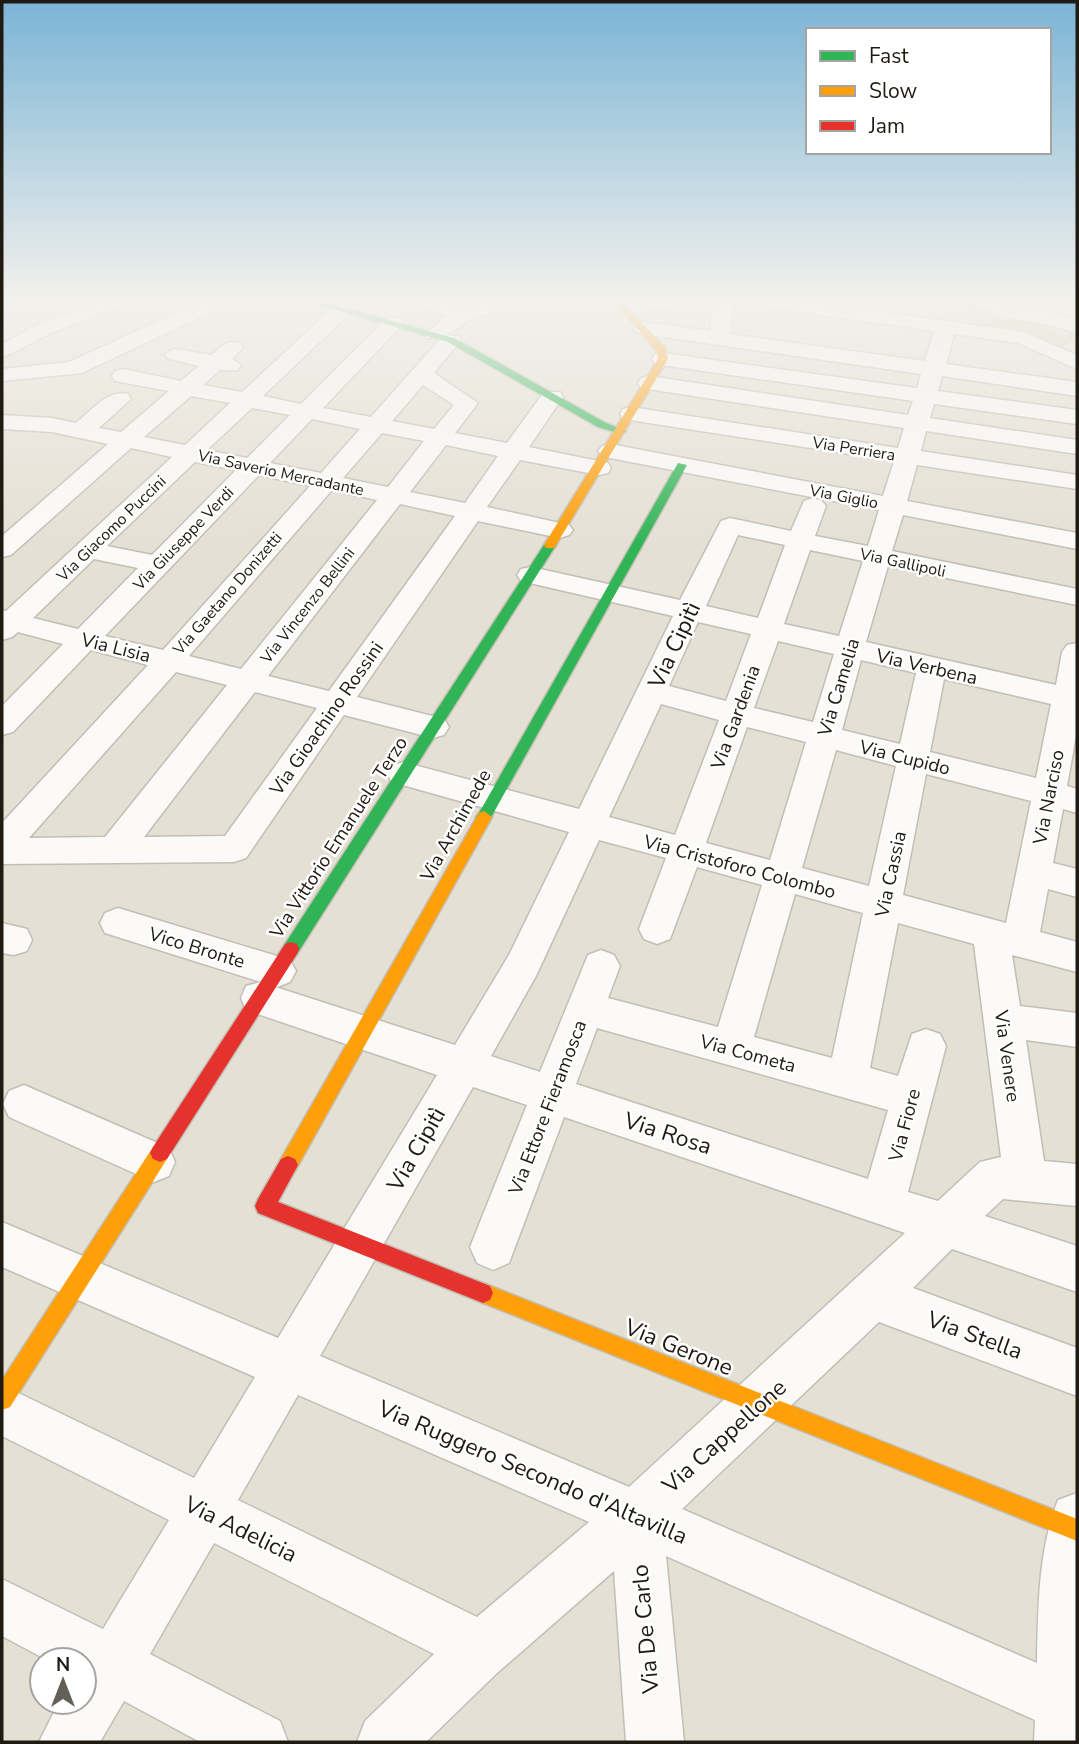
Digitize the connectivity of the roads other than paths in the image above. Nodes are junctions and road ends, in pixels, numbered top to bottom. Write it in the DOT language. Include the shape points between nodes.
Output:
graph roads {
  1 [pos="194,381"];
  2 [pos="265,381"];
  3 [pos="317,381"];
  4 [pos="414,381"];
  5 [pos="433,381"];
  6 [pos="523,381"];
  7 [pos="823,381"];
  8 [pos="849,381"];
  9 [pos="906,381"];
  10 [pos="930,381"];
  11 [pos="944,381"];
  12 [pos="955,381"];
  13 [pos="1026,381"];
  14 [pos="1032,382"];
  15 [pos="649,383"];
  16 [pos="835,383"];
  17 [pos="186,388"];
  18 [pos="1077,388"];
  19 [pos="552,397"];
  20 [pos="246,400"];
  21 [pos="827,409"];
  22 [pos="1018,409"];
  23 [pos="307,412"];
  24 [pos="1077,417"];
  25 [pos="2,422"];
  26 [pos="376,425"];
  27 [pos="81,431"];
  28 [pos="1007,436"];
  29 [pos="440,437"];
  30 [pos="126,440"];
  31 [pos="615,441"];
  32 [pos="817,442"];
  33 [pos="766,447"];
  34 [pos="1077,447"];
  35 [pos="856,448"];
  36 [pos="513,452"];
  37 [pos="189,453"];
  38 [pos="908,456"];
  39 [pos="682,465"];
  40 [pos="254,466"];
  41 [pos="751,478"];
  42 [pos="326,481"];
  43 [pos="1077,482"];
  44 [pos="394,495"];
  45 [pos="1006,499"];
  46 [pos="827,500"];
  47 [pos="893,505"];
  48 [pos="1077,505"];
  49 [pos="471,512"];
  50 [pos="964,519"];
  51 [pos="729,527"];
  52 [pos="560,530"];
  53 [pos="800,540"];
  54 [pos="1077,541"];
  55 [pos="2,549"];
  56 [pos="88,550"];
  57 [pos="878,556"];
  58 [pos="158,564"];
  59 [pos="954,572"];
  60 [pos="530,575"];
  61 [pos="610,593"];
  62 [pos="1077,597"];
  63 [pos="690,612"];
  64 [pos="5,624"];
  65 [pos="767,629"];
  66 [pos="84,639"];
  67 [pos="850,648"];
  68 [pos="1077,652"];
  69 [pos="169,660"];
  70 [pos="932,667"];
  71 [pos="247,681"];
  72 [pos="652,692"];
  73 [pos="1073,699"];
  74 [pos="335,702"];
  75 [pos="736,714"];
  76 [pos="2,724"];
  77 [pos="433,727"];
  78 [pos="824,736"];
  79 [pos="1068,746"];
  80 [pos="913,759"];
  81 [pos="403,775"];
  82 [pos="1063,797"];
  83 [pos="494,799"];
  84 [pos="590,825"];
  85 [pos="2,845"];
  86 [pos="2,850"];
  87 [pos="114,850"];
  88 [pos="686,851"];
  89 [pos="1034,871"];
  90 [pos="782,877"];
  91 [pos="1077,883"];
  92 [pos="883,905"];
  93 [pos="117,923"];
  94 [pos="657,929"];
  95 [pos="1005,938"];
  96 [pos="1077,957"];
  97 [pos="601,966"];
  98 [pos="268,984"];
  99 [pos="585,1008"];
  100 [pos="1002,1020"];
  101 [pos="1077,1030"];
  102 [pos="363,1032"];
  103 [pos="926,1046"];
  104 [pos="731,1048"];
  105 [pos="465,1065"];
  106 [pos="847,1080"];
  107 [pos="552,1095"];
  108 [pos="910,1098"];
  109 [pos="24,1104"];
  110 [pos="155,1162"];
  111 [pos="1025,1178"];
  112 [pos="1077,1185"];
  113 [pos="883,1204"];
  114 [pos="265,1206"];
  115 [pos="946,1225"];
  116 [pos="2,1244"];
  117 [pos="360,1245"];
  118 [pos="493,1247"];
  119 [pos="1077,1269"];
  120 [pos="81,1277"];
  121 [pos="874,1297"];
  122 [pos="289,1367"];
  123 [pos="1077,1372"];
  124 [pos="2,1399"];
  125 [pos="760,1404"];
  126 [pos="2,1410"];
  127 [pos="205,1511"];
  128 [pos="636,1516"];
  129 [pos="1077,1525"];
  130 [pos="2,1606"];
  131 [pos="481,1648"];
  132 [pos="113,1665"];
  133 [pos="1063,1723"];
  134 [pos="68,1742"];
  135 [pos="259,1742"];
  136 [pos="386,1742"];
  137 [pos="655,1742"];
  1 -- 17 [label="street"];
  2 -- 20 [label="street, Via Giacomo Puccini"];
  3 -- 23 [label="street, Via Giuseppe Verdi"];
  4 -- 26 [label="street, Via Gaetano Donizetti"];
  5 -- 29 [label="street, Via Vincenzo Bellini" via="467,403"];
  6 -- 19 [label="street"];
  7 -- 16 [label="street"];
  8 -- 16 [label="street"];
  9 -- 21 [label="street"];
  10 -- 38 [label="street, Via Camelia"];
  11 -- 28 [label="street"];
  12 -- 22 [label="street"];
  13 -- 14 [label="street"];
  14 -- 18 [label="street"];
  14 -- 22 [label="street"];
  15 -- 21 [label="street"];
  15 -- 31 [label="street, Via Vittorio Emanuele Terzo"];
  16 -- 21 [label="street"];
  17 -- 20 [label="street"];
  17 -- 27 [label="street" via="122,387"];
  17 -- 30 [label="street"];
  19 -- 31 [label="street" via="602,425"];
  19 -- 36 [label="street, Via Gioachino Rossini"];
  20 -- 23 [label="street"];
  20 -- 37 [label="street, Via Giacomo Puccini"];
  21 -- 32 [label="street"];
  22 -- 24 [label="street"];
  22 -- 28 [label="street"];
  23 -- 26 [label="street"];
  23 -- 40 [label="street, Via Giuseppe Verdi"];
  25 -- 27 [label="street, Via Saverio Mercadante"];
  26 -- 29 [label="street"];
  26 -- 42 [label="street, Via Gaetano Donizetti"];
  27 -- 30 [label="street, Via Saverio Mercadante"];
  28 -- 34 [label="street"];
  28 -- 45 [label="street" via="999,458"];
  29 -- 36 [label="street"];
  29 -- 44 [label="street, Via Vincenzo Bellini"];
  30 -- 37 [label="street, Via Saverio Mercadante"];
  30 -- 55 [label="street"];
  31 -- 32 [label="street, Via Perriera"];
  31 -- 36 [label="street"];
  31 -- 39 [label="street, Via Giglio"];
  31 -- 52 [label="street, Via Vittorio Emanuele Terzo"];
  32 -- 35 [label="street, Via Perriera"];
  33 -- 41 [label="street, Via Cipitì"];
  35 -- 38 [label="street, Via Perriera"];
  35 -- 46 [label="street, Via Gardenia"];
  36 -- 49 [label="street, Via Gioachino Rossini"];
  37 -- 40 [label="street, Via Saverio Mercadante"];
  37 -- 56 [label="street, Via Giacomo Puccini"];
  38 -- 45 [label="street, Via Perriera"];
  38 -- 47 [label="street, Via Camelia"];
  39 -- 41 [label="street, Via Giglio"];
  39 -- 61 [label="street, Via Archimede"];
  40 -- 42 [label="street, Via Saverio Mercadante"];
  40 -- 58 [label="street, Via Giuseppe Verdi"];
  41 -- 46 [label="street, Via Giglio"];
  41 -- 51 [label="street, Via Cipitì"];
  42 -- 44 [label="street, Via Saverio Mercadante"];
  42 -- 69 [label="street, Via Gaetano Donizetti"];
  43 -- 45 [label="street, Via Perriera"];
  44 -- 49 [label="street, Via Saverio Mercadante"];
  44 -- 71 [label="street, Via Vincenzo Bellini"];
  45 -- 48 [label="street"];
  45 -- 50 [label="street, Via Giglio"];
  45 -- 54 [label="street, Via Giglio"];
  46 -- 47 [label="street, Via Giglio"];
  46 -- 53 [label="street, Via Gardenia"];
  47 -- 50 [label="street, Via Giglio"];
  47 -- 57 [label="street, Via Camelia"];
  49 -- 52 [label="street, Via Saverio Mercadante"];
  49 -- 74 [label="street, Via Gioachino Rossini"];
  50 -- 59 [label="street"];
  51 -- 53 [label="street, Via Gallipoli"];
  51 -- 63 [label="street, Via Cipitì"];
  52 -- 60 [label="street, Via Vittorio Emanuele Terzo"];
  53 -- 57 [label="street, Via Gallipoli"];
  53 -- 65 [label="street, Via Gardenia"];
  56 -- 58 [label="street"];
  56 -- 64 [label="street, Via Giacomo Puccini"];
  57 -- 59 [label="street, Via Gallipoli"];
  57 -- 67 [label="street, Via Camelia"];
  58 -- 66 [label="street, Via Giuseppe Verdi"];
  59 -- 62 [label="street, Via Gallipoli"];
  60 -- 61 [label="street, Via Verbena"];
  60 -- 77 [label="street, Via Vittorio Emanuele Terzo"];
  61 -- 63 [label="street, Via Verbena"];
  61 -- 83 [label="street, Via Archimede"];
  63 -- 65 [label="street, Via Verbena"];
  63 -- 72 [label="street, Via Cipitì"];
  64 -- 66 [label="street, Via Lisia"];
  65 -- 67 [label="street, Via Verbena"];
  65 -- 75 [label="street, Via Gardenia"];
  66 -- 69 [label="street, Via Lisia"];
  66 -- 76 [label="street, Via Giuseppe Verdi"];
  67 -- 70 [label="street, Via Verbena"];
  67 -- 78 [label="street, Via Camelia"];
  68 -- 73 [label="street, Via Narciso"];
  69 -- 71 [label="street, Via Lisia"];
  69 -- 85 [label="street, Via Gaetano Donizetti"];
  70 -- 73 [label="street, Via Verbena"];
  70 -- 80 [label="street, Via Cassia"];
  71 -- 74 [label="street, Via Lisia"];
  71 -- 87 [label="street, Via Vincenzo Bellini"];
  72 -- 75 [label="street, Via Cupido"];
  72 -- 84 [label="street, Via Cipitì"];
  73 -- 79 [label="street, Via Narciso"];
  74 -- 77 [label="street, Via Lisia"];
  74 -- 87 [label="street, Via Gioachino Rossini" via="234,849"];
  75 -- 78 [label="street, Via Cupido"];
  75 -- 88 [label="street, Via Gardenia"];
  77 -- 81 [label="street, Via Vittorio Emanuele Terzo"];
  78 -- 80 [label="street, Via Cupido"];
  78 -- 90 [label="street, Via Camelia"];
  79 -- 82 [label="street, Via Narciso"];
  80 -- 82 [label="street, Via Cupido"];
  80 -- 92 [label="street, Via Cassia"];
  81 -- 83 [label="street, Via Cristoforo Colombo"];
  81 -- 98 [label="street, Via Vittorio Emanuele Terzo"];
  82 -- 89 [label="street, Via Narciso"];
  83 -- 84 [label="street, Via Cristoforo Colombo"];
  83 -- 102 [label="street, Via Archimede"];
  84 -- 88 [label="street, Via Cristoforo Colombo"];
  84 -- 105 [label="street, Via Cipitì" via="523,965"];
  86 -- 87 [label="street, Via Gioachino Rossini"];
  88 -- 90 [label="street, Via Cristoforo Colombo"];
  88 -- 94 [label="street, Via Gardenia"];
  89 -- 91 [label="street"];
  89 -- 95 [label="street, Via Narciso"];
  90 -- 92 [label="street, Via Cristoforo Colombo"];
  90 -- 104 [label="street, Via Camelia"];
  92 -- 95 [label="street, Via Cristoforo Colombo"];
  92 -- 106 [label="street, Via Cassia"];
  93 -- 98 [label="street, Vico Bronte"];
  95 -- 96 [label="street, Via Cristoforo Colombo"];
  95 -- 100 [label="street, Via Venere"];
  97 -- 99 [label="street, Via Ettore Fieramosca"];
  98 -- 102 [label="street, Via Rosa"];
  98 -- 110 [label="street, Via Vittorio Emanuele Terzo"];
  99 -- 104 [label="street, Via Cometa"];
  99 -- 107 [label="street, Via Ettore Fieramosca"];
  100 -- 101 [label="street"];
  100 -- 111 [label="street, Via Venere"];
  102 -- 105 [label="street, Via Rosa"];
  102 -- 114 [label="street, Via Archimede"];
  103 -- 108 [label="street, Via Fiore"];
  104 -- 106 [label="street, Via Cometa"];
  105 -- 107 [label="street, Via Rosa"];
  105 -- 117 [label="street, Via Cipitì"];
  106 -- 108 [label="street, Via Cometa"];
  107 -- 113 [label="street, Via Rosa"];
  107 -- 118 [label="street, Via Ettore Fieramosca"];
  108 -- 113 [label="street, Via Fiore"];
  109 -- 110 [label="street"];
  110 -- 120 [label="street, Via Vittorio Emanuele Terzo"];
  111 -- 112 [label="street, Via Cappellone"];
  111 -- 115 [label="street, Via Cappellone" via="995,1177"];
  113 -- 115 [label="street, Via Rosa"];
  114 -- 117 [label="street, Via Gerone"];
  115 -- 119 [label="street, Via Rosa"];
  115 -- 121 [label="street, Via Cappellone"];
  116 -- 120 [label="street, Via Ruggero Secondo d'Altavilla"];
  117 -- 122 [label="street, Via Cipitì"];
  117 -- 125 [label="street, Via Gerone"];
  120 -- 122 [label="street, Via Ruggero Secondo d'Altavilla"];
  120 -- 124 [label="street, Via Vittorio Emanuele Terzo"];
  121 -- 123 [label="street, Via Stella"];
  121 -- 125 [label="street, Via Cappellone"];
  122 -- 127 [label="street, Via Cipitì"];
  122 -- 128 [label="street, Via Ruggero Secondo d'Altavilla"];
  125 -- 128 [label="street, Via Cappellone"];
  125 -- 129 [label="street, Via Gerone"];
  126 -- 127 [label="street, Via Adelicia"];
  127 -- 131 [label="street, Via Adelicia"];
  127 -- 132 [label="street, Via Cipitì"];
  128 -- 131 [label="street, Via Cappellone"];
  128 -- 133 [label="street, Via Ruggero Secondo d'Altavilla"];
  128 -- 137 [label="street, Via De Carlo"];
  129 -- 133 [label="street" via="1066,1604"];
  130 -- 132 [label="street"];
  131 -- 136 [label="street, Via Cappellone"];
  132 -- 134 [label="street, Via Cipitì"];
  132 -- 135 [label="street"];
}
